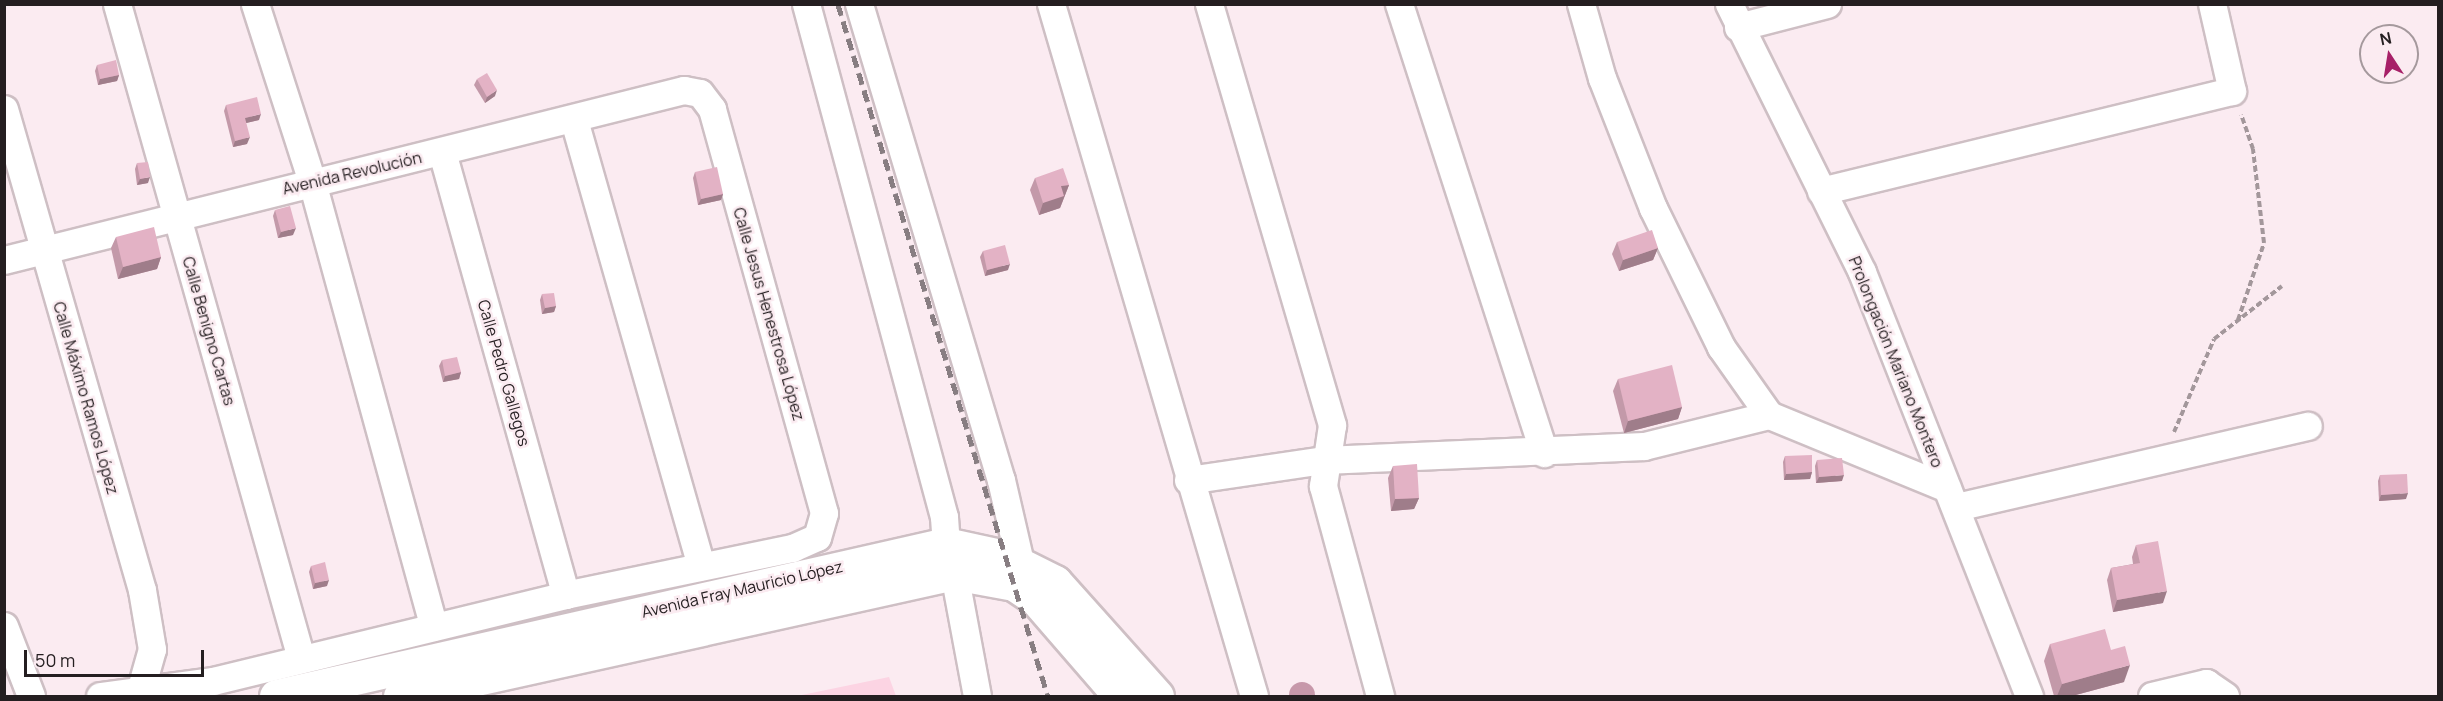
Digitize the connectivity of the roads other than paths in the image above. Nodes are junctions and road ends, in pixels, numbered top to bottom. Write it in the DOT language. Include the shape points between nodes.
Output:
graph roads {
  1 [pos="117,4"];
  2 [pos="255,4"];
  3 [pos="806,4"];
  4 [pos="859,4"];
  5 [pos="1051,4"];
  6 [pos="1209,4"];
  7 [pos="1399,4"];
  8 [pos="1581,4"];
  9 [pos="1827,4"];
  10 [pos="2212,4"];
  11 [pos="1733,16"];
  12 [pos="700,93"];
  13 [pos="4,109"];
  14 [pos="574,120"];
  15 [pos="442,152"];
  16 [pos="312,183"];
  17 [pos="1821,190"];
  18 [pos="176,216"];
  19 [pos="44,249"];
  20 [pos="4,260"];
  21 [pos="1769,415"];
  22 [pos="2308,426"];
  23 [pos="1544,453"];
  24 [pos="1324,460"];
  25 [pos="1188,480"];
  26 [pos="1951,498"];
  27 [pos="950,558"];
  28 [pos="700,566"];
  29 [pos="1024,579"];
  30 [pos="566,595"];
  31 [pos="4,626"];
  32 [pos="434,627"];
  33 [pos="301,658"];
  34 [pos="141,688"];
  35 [pos="31,696"];
  36 [pos="100,696"];
  37 [pos="276,696"];
  38 [pos="400,696"];
  39 [pos="977,696"];
  40 [pos="1120,696"];
  41 [pos="1157,696"];
  42 [pos="1254,696"];
  43 [pos="1380,696"];
  44 [pos="2029,696"];
  45 [pos="2152,696"];
  46 [pos="2225,696"];
  1 -- 18 [label="street, Calle Benigno Cartas"];
  2 -- 16 [label="street"];
  3 -- 27 [label="street" via="944,518"];
  4 -- 29 [label="street"];
  5 -- 25 [label="street"];
  6 -- 24 [label="street" via="1332,425"];
  7 -- 23 [label="street"];
  8 -- 21 [label="street" via="1602,78 1653,208 1721,347"];
  9 -- 11 [label="street"];
  10 -- 17 [label="street" via="2232,91"];
  11 -- 17 [label="street, Prolongación Mariano Montero"];
  12 -- 14 [label="street, Avenida Revolución" via="684,90"];
  12 -- 28 [label="street, Calle Jesus Henestrosa López" via="712,109 824,513 817,537 792,548"];
  13 -- 19 [label="street, Calle Máximo Ramos López"];
  14 -- 15 [label="street, Avenida Revolución"];
  14 -- 28 [label="street"];
  15 -- 16 [label="street, Avenida Revolución"];
  15 -- 30 [label="street, Calle Pedro Gallegos"];
  16 -- 18 [label="street, Avenida Revolución"];
  16 -- 32 [label="street"];
  17 -- 26 [label="street, Prolongación Mariano Montero" via="1862,272"];
  18 -- 19 [label="street, Avenida Revolución"];
  18 -- 33 [label="street, Calle Benigno Cartas"];
  19 -- 20 [label="street, Avenida Revolución"];
  19 -- 34 [label="street, Calle Máximo Ramos López" via="142,590 152,649"];
  21 -- 23 [label="street" via="1644,446"];
  21 -- 26 [label="street"];
  22 -- 26 [label="street" via="2161,460"];
  23 -- 24 [label="street"];
  24 -- 25 [label="street"];
  24 -- 43 [label="street" via="1323,486"];
  25 -- 42 [label="street"];
  26 -- 44 [label="street, Prolongación Mariano Montero"];
  27 -- 29 [label="street, Avenida Fray Mauricio López"];
  27 -- 37 [label="street, Avenida Fray Mauricio López"];
  27 -- 38 [label="street, Avenida Fray Mauricio López"];
  27 -- 39 [label="street"];
  28 -- 30 [label="street"];
  29 -- 40 [label="street"];
  29 -- 41 [label="street, Avenida Fray Mauricio López" via="1055,582"];
  30 -- 32 [label="street"];
  31 -- 35 [label="street"];
  32 -- 33 [label="street"];
  33 -- 34 [label="street" via="213,681"];
  34 -- 36 [label="street"];
  45 -- 46 [label="street" via="2206,683"];
}
